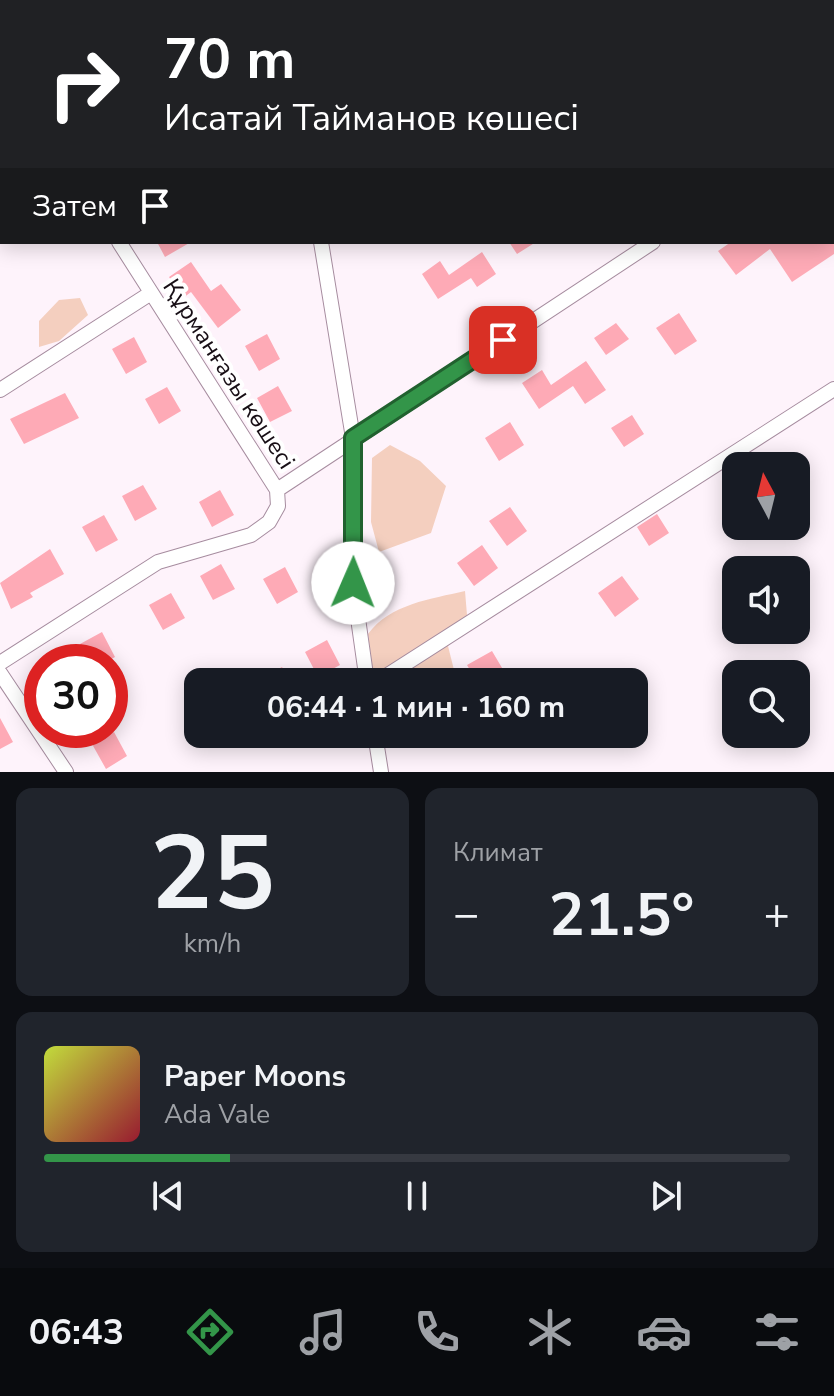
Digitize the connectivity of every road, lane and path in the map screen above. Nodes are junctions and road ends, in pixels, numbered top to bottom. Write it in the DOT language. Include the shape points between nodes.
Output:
graph roads {
  1 [pos="120,244"];
  2 [pos="321,244"];
  3 [pos="650,244"];
  4 [pos="151,293"];
  5 [pos="834,389"];
  6 [pos="0,390"];
  7 [pos="353,438"];
  8 [pos="277,490"];
  9 [pos="0,663"];
  10 [pos="365,668"];
  11 [pos="399,668"];
  12 [pos="0,673"];
  13 [pos="377,748"];
  14 [pos="66,772"];
  15 [pos="381,772"];
  1 -- 4 [label="street, Құрманғазы көшесі"];
  2 -- 7 [label="street"];
  3 -- 7 [label="street"];
  4 -- 6 [label="street"];
  4 -- 8 [label="street, Құрманғазы көшесі"];
  5 -- 11 [label="street"];
  7 -- 8 [label="street"];
  7 -- 10 [label="street" via="353,583"];
  8 -- 9 [label="street" via="278,506 269,522 251,535 158,562"];
  12 -- 14 [label="street"];
  13 -- 15 [label="street"];
}
